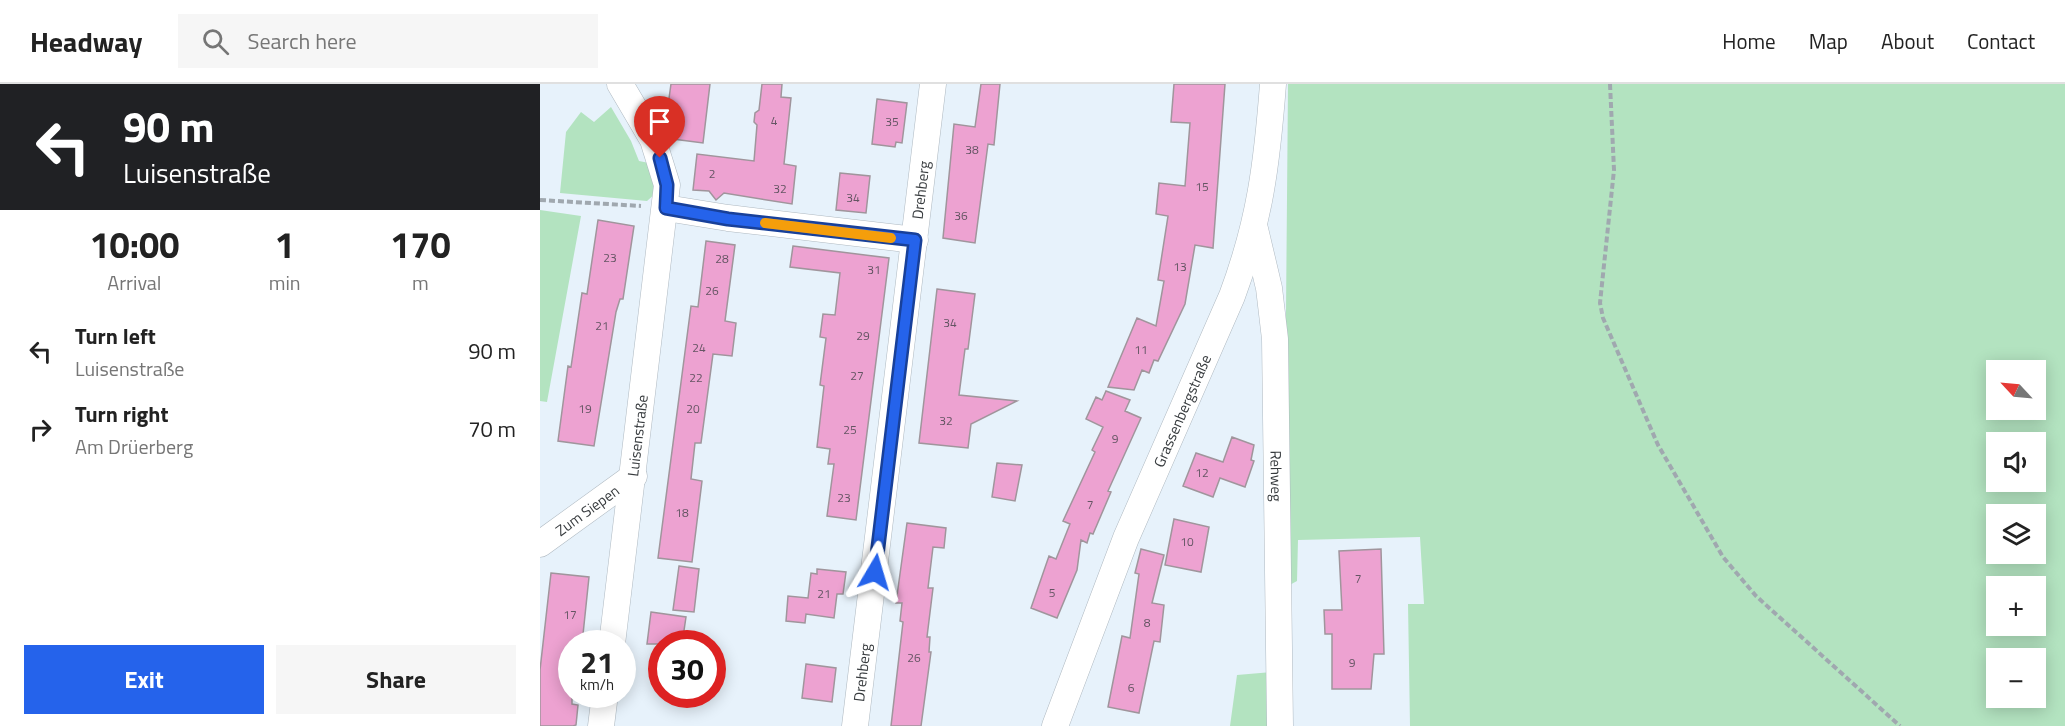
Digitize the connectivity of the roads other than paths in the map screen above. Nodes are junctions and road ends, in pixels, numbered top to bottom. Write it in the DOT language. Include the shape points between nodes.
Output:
graph roads {
  1 [pos="621,84"];
  2 [pos="933,84"];
  3 [pos="1273,84"];
  4 [pos="665,218"];
  5 [pos="1255,229"];
  6 [pos="915,240"];
  7 [pos="634,476"];
  8 [pos="540,544"];
  9 [pos="614,630"];
  10 [pos="603,708"];
  11 [pos="601,726"];
  12 [pos="855,726"];
  13 [pos="1055,726"];
  14 [pos="1280,726"];
  1 -- 4 [label="street, Luisenstraße" via="660,158 667,185"];
  2 -- 6 [label="street, Drehberg"];
  3 -- 5 [label="street, Grassenbergstraße"];
  4 -- 6 [label="street" via="728,219"];
  4 -- 7 [label="street, Luisenstraße"];
  5 -- 13 [label="street, Grassenbergstraße" via="1232,296 1126,538"];
  5 -- 14 [label="street, Rehweg" via="1269,288 1275,339"];
  6 -- 12 [label="street, Drehberg"];
  7 -- 8 [label="street, Zum Siepen"];
  7 -- 9 [label="street, Luisenstraße"];
  10 -- 11 [label="street"];
}
